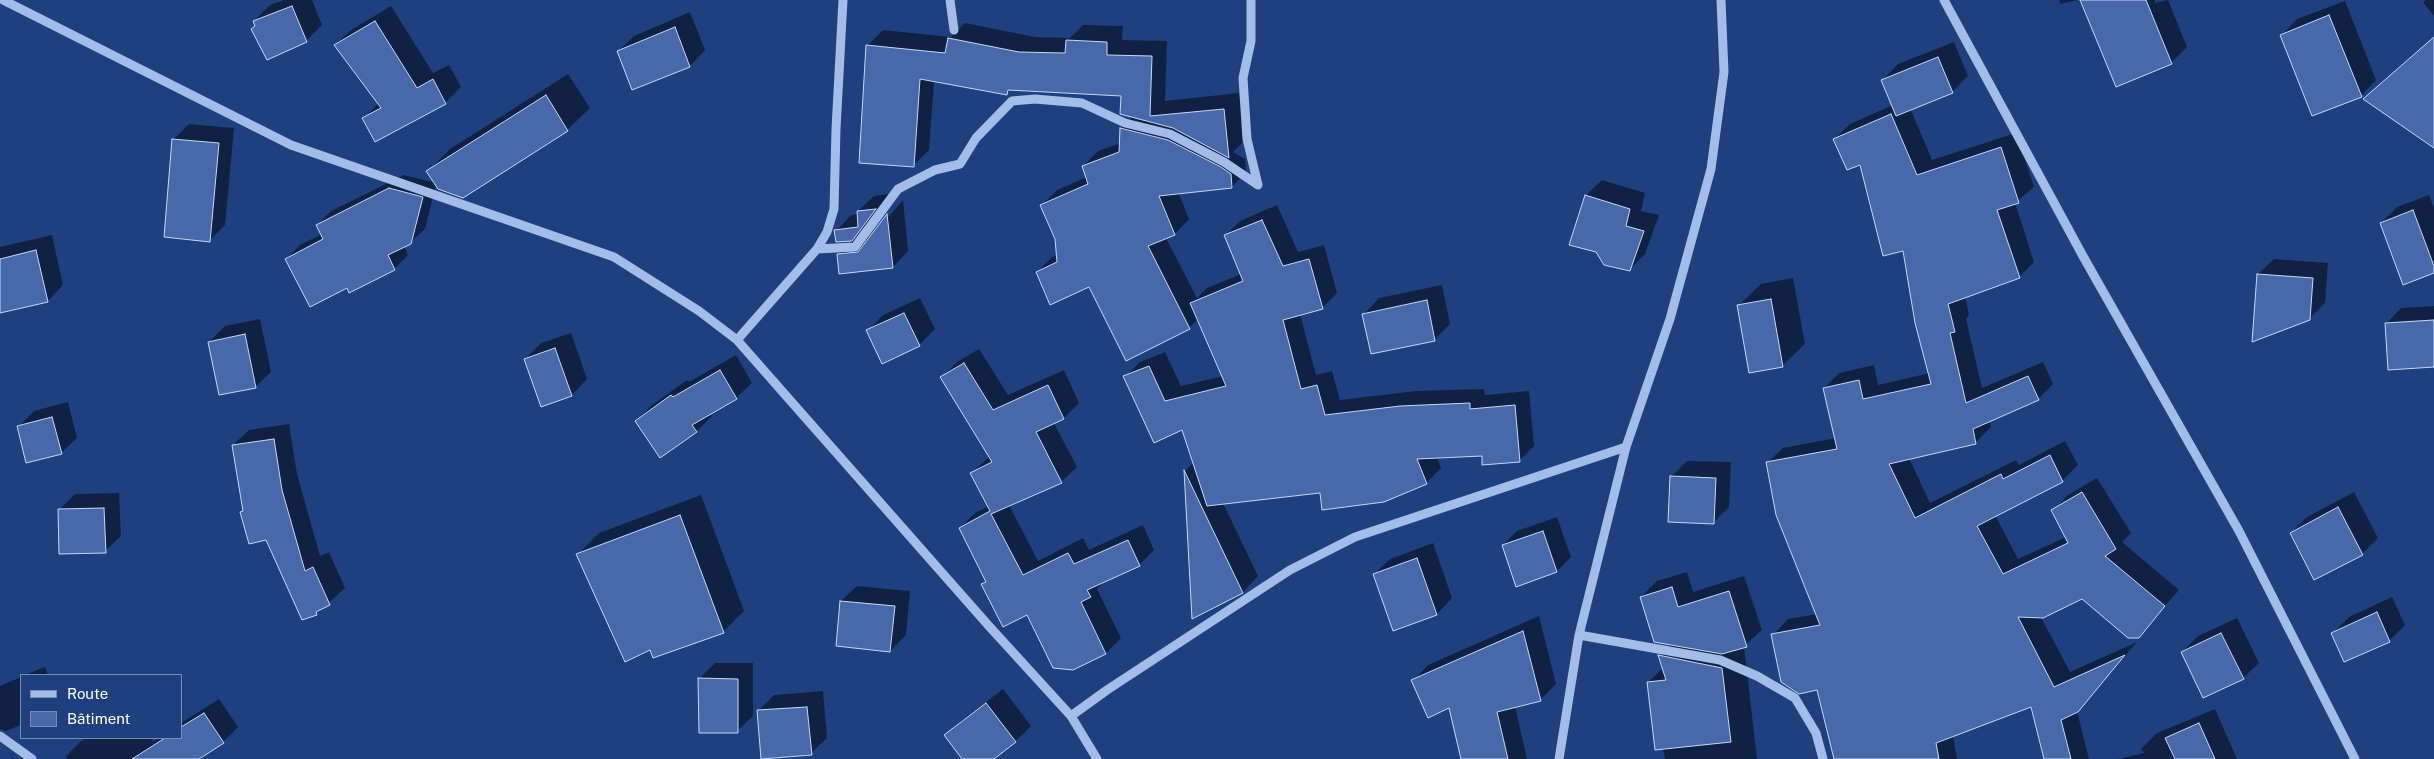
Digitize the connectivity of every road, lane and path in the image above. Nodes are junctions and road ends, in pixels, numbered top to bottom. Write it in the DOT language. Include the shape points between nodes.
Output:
graph roads {
  1 [pos="3,0"];
  2 [pos="843,0"];
  3 [pos="950,0"];
  4 [pos="1251,0"];
  5 [pos="1722,0"];
  6 [pos="1944,0"];
  7 [pos="954,30"];
  8 [pos="816,249"];
  9 [pos="737,340"];
  10 [pos="1626,446"];
  11 [pos="1578,635"];
  12 [pos="1072,716"];
  13 [pos="0,736"];
  14 [pos="32,759"];
  15 [pos="1097,759"];
  16 [pos="1559,759"];
  17 [pos="1823,759"];
  18 [pos="2356,759"];
  1 -- 9 [label="street" via="291,145 614,257 699,311"];
  2 -- 8 [label="street" via="834,209"];
  3 -- 7 [label="street"];
  4 -- 8 [label="street" via="1251,41 1243,78 1247,139 1258,185 1224,162 1170,134 1125,123 1082,103 1035,99 1012,101 976,138 960,164 935,170 898,189 856,247"];
  5 -- 10 [label="street" via="1724,72 1711,169 1670,319"];
  6 -- 18 [label="street" via="2084,258 2239,531"];
  8 -- 9 [label="street"];
  9 -- 12 [label="street"];
  10 -- 11 [label="street"];
  10 -- 12 [label="street" via="1356,537 1290,570"];
  11 -- 16 [label="street"];
  11 -- 17 [label="street" via="1720,660 1757,676 1795,698 1816,734"];
  12 -- 15 [label="street"];
  13 -- 14 [label="street"];
}
